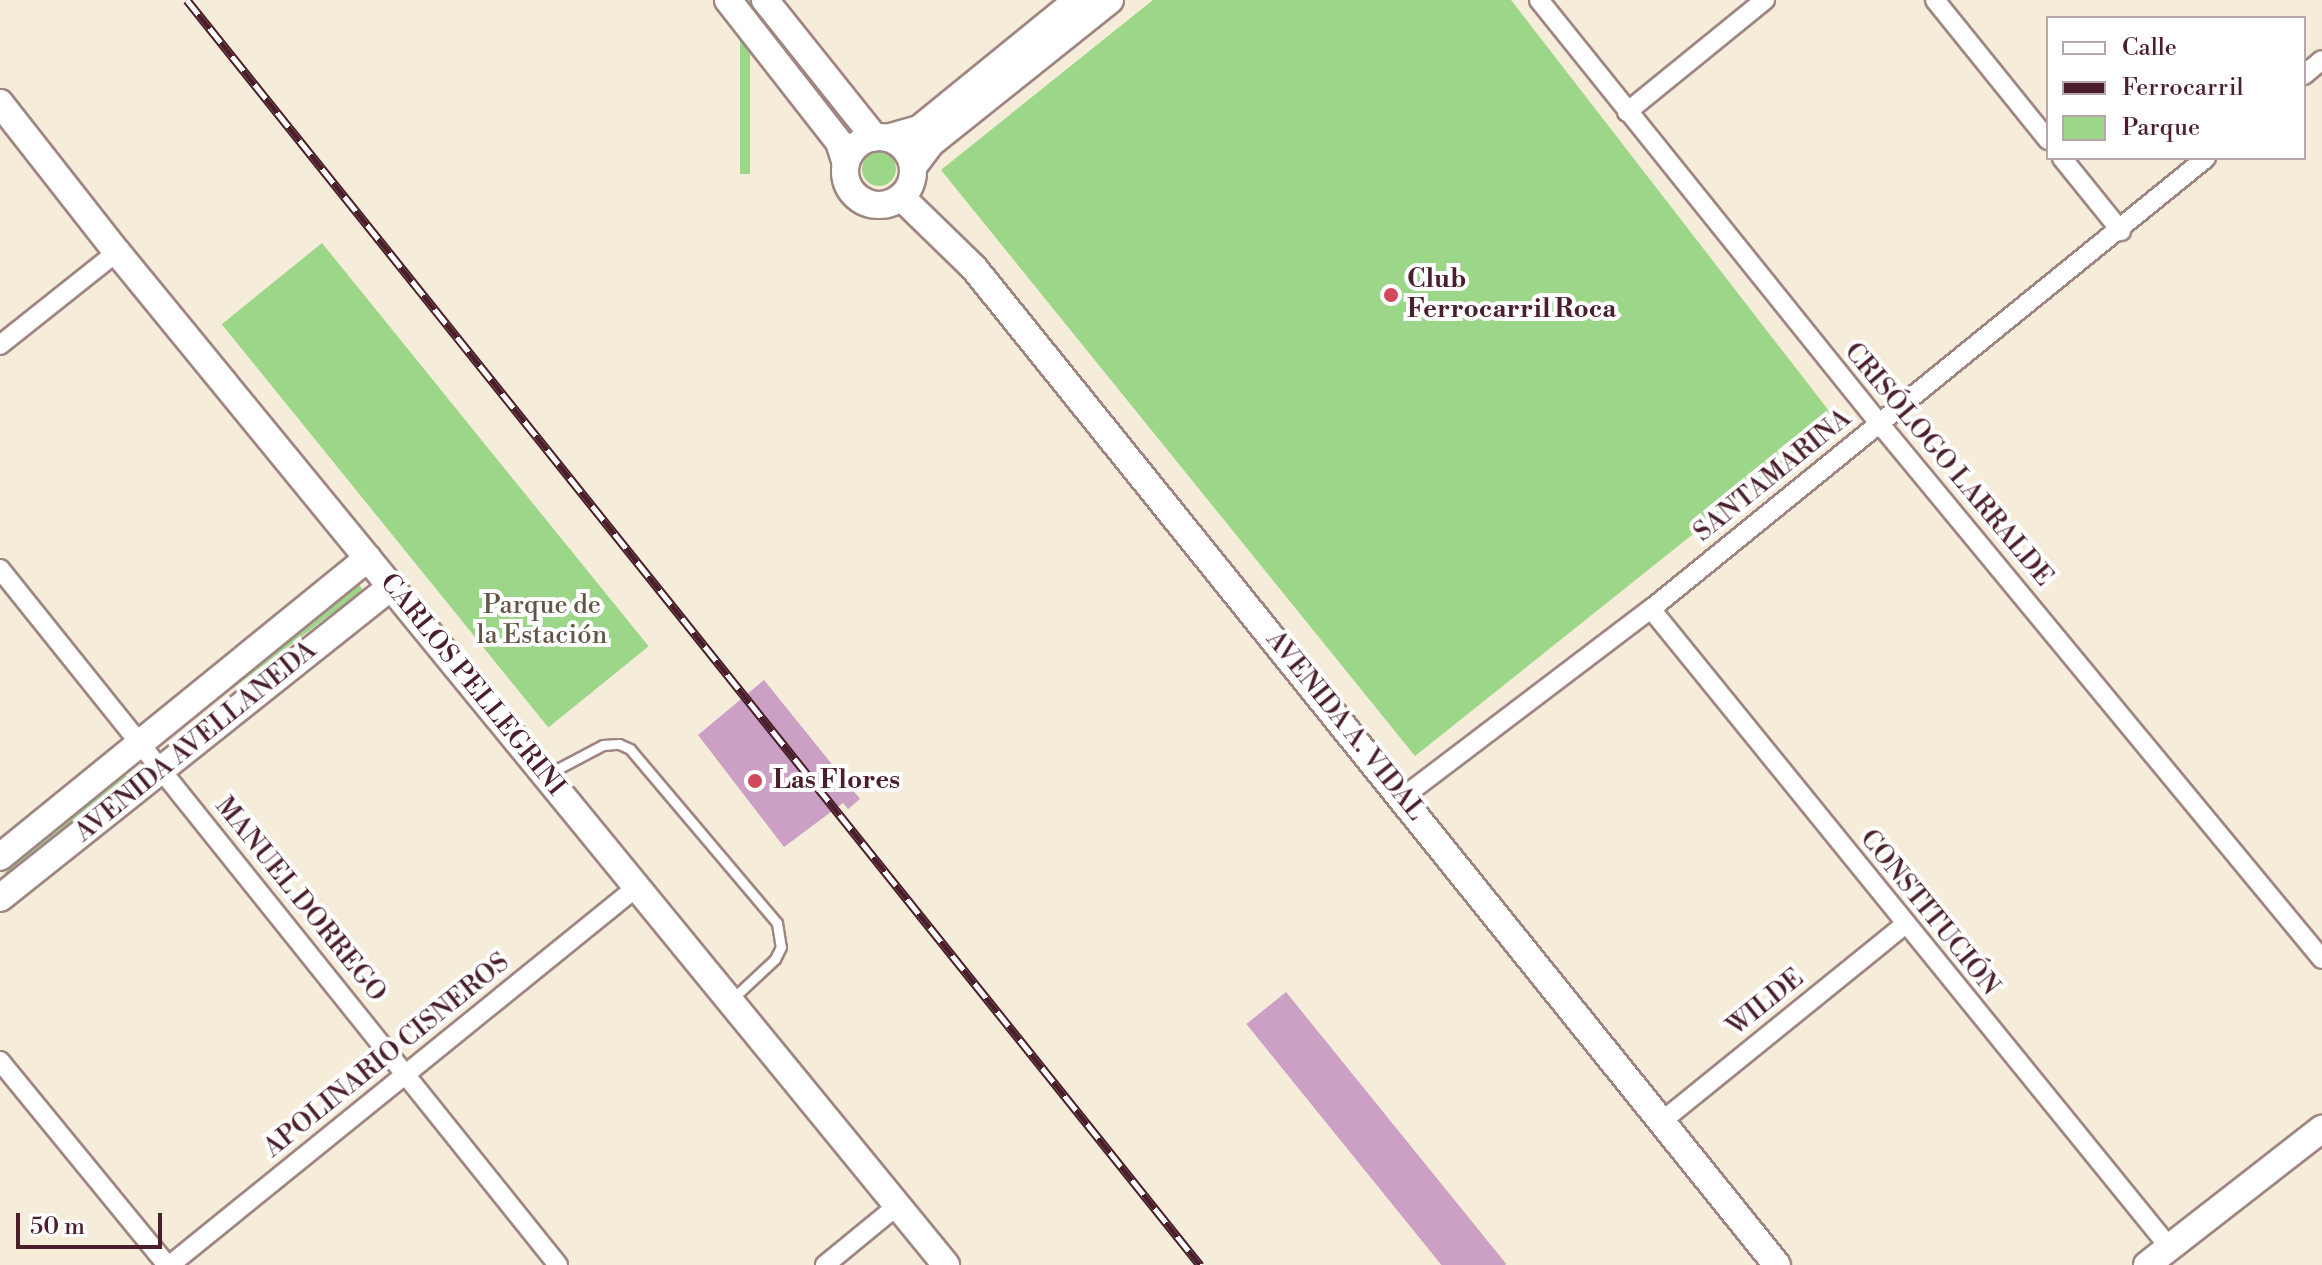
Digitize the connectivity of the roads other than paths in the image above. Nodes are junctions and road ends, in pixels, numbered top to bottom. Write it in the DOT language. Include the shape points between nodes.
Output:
graph roads {
  1 [pos="728,0"];
  2 [pos="765,0"];
  3 [pos="1078,0"];
  4 [pos="1110,0"];
  5 [pos="1539,0"];
  6 [pos="1765,0"];
  7 [pos="1935,0"];
  8 [pos="2322,60"];
  9 [pos="2306,73"];
  10 [pos="0,103"];
  11 [pos="1627,112"];
  12 [pos="881,138"];
  13 [pos="2046,138"];
  14 [pos="2064,160"];
  15 [pos="2204,160"];
  16 [pos="846,163"];
  17 [pos="913,167"];
  18 [pos="901,197"];
  19 [pos="2121,231"];
  20 [pos="117,252"];
  21 [pos="0,345"];
  22 [pos="1879,423"];
  23 [pos="368,558"];
  24 [pos="0,569"];
  25 [pos="392,586"];
  26 [pos="1651,609"];
  27 [pos="140,744"];
  28 [pos="161,769"];
  29 [pos="546,775"];
  30 [pos="1403,797"];
  31 [pos="0,857"];
  32 [pos="637,887"];
  33 [pos="0,898"];
  34 [pos="1904,925"];
  35 [pos="2322,959"];
  36 [pos="731,1000"];
  37 [pos="0,1061"];
  38 [pos="406,1074"];
  39 [pos="1661,1122"];
  40 [pos="2322,1129"];
  41 [pos="898,1205"];
  42 [pos="2170,1248"];
  43 [pos="168,1265"];
  44 [pos="558,1265"];
  45 [pos="825,1265"];
  46 [pos="946,1265"];
  47 [pos="1777,1265"];
  48 [pos="2147,1265"];
  1 -- 16 [label="street" via="839,142"];
  2 -- 12 [label="street"];
  3 -- 12 [label="street" via="919,129"];
  4 -- 17 [label="street" via="931,143"];
  5 -- 11 [label="street, CRISÓLOGO LARRALDE"];
  6 -- 11 [label="street"];
  7 -- 13 [label="street"];
  8 -- 9 [label="street"];
  10 -- 20 [label="street, CARLOS PELLEGRINI"];
  11 -- 22 [label="street, CRISÓLOGO LARRALDE"];
  12 -- 16 [label="street" via="857,146"];
  12 -- 17 [label="street" via="904,148"];
  14 -- 19 [label="street"];
  15 -- 19 [label="street, SANTAMARINA"];
  16 -- 18 [label="street" via="848,184 861,200 882,205"];
  17 -- 18 [label="street"];
  18 -- 30 [label="street, AVENIDA A. VIDAL" via="974,268"];
  19 -- 22 [label="street, SANTAMARINA"];
  20 -- 21 [label="street"];
  20 -- 23 [label="street, CARLOS PELLEGRINI"];
  22 -- 26 [label="street, SANTAMARINA"];
  22 -- 35 [label="street, CRISÓLOGO LARRALDE"];
  23 -- 25 [label="street, CARLOS PELLEGRINI"];
  23 -- 27 [label="street, AVENIDA AVELLANEDA"];
  24 -- 27 [label="street, MANUEL DORREGO"];
  25 -- 28 [label="street, AVENIDA AVELLANEDA"];
  25 -- 29 [label="street, CARLOS PELLEGRINI"];
  26 -- 30 [label="street, SANTAMARINA"];
  26 -- 34 [label="street, CONSTITUCIÓN"];
  27 -- 28 [label="street, MANUEL DORREGO"];
  27 -- 31 [label="street, AVENIDA AVELLANEDA"];
  28 -- 33 [label="street, AVENIDA AVELLANEDA"];
  28 -- 38 [label="street, MANUEL DORREGO"];
  29 -- 32 [label="street, CARLOS PELLEGRINI"];
  29 -- 36 [label="lane" via="603,745 630,749 777,923 782,933 775,959"];
  30 -- 39 [label="street, AVENIDA A. VIDAL"];
  32 -- 36 [label="street, CARLOS PELLEGRINI"];
  32 -- 38 [label="street, APOLINARIO CISNEROS"];
  34 -- 39 [label="street, WILDE"];
  34 -- 42 [label="street, CONSTITUCIÓN"];
  36 -- 41 [label="street, CARLOS PELLEGRINI"];
  37 -- 43 [label="street"];
  38 -- 43 [label="street, APOLINARIO CISNEROS"];
  38 -- 44 [label="street, MANUEL DORREGO"];
  39 -- 47 [label="street, AVENIDA A. VIDAL"];
  40 -- 42 [label="street"];
  41 -- 45 [label="street"];
  41 -- 46 [label="street, CARLOS PELLEGRINI"];
  42 -- 48 [label="street"];
}
